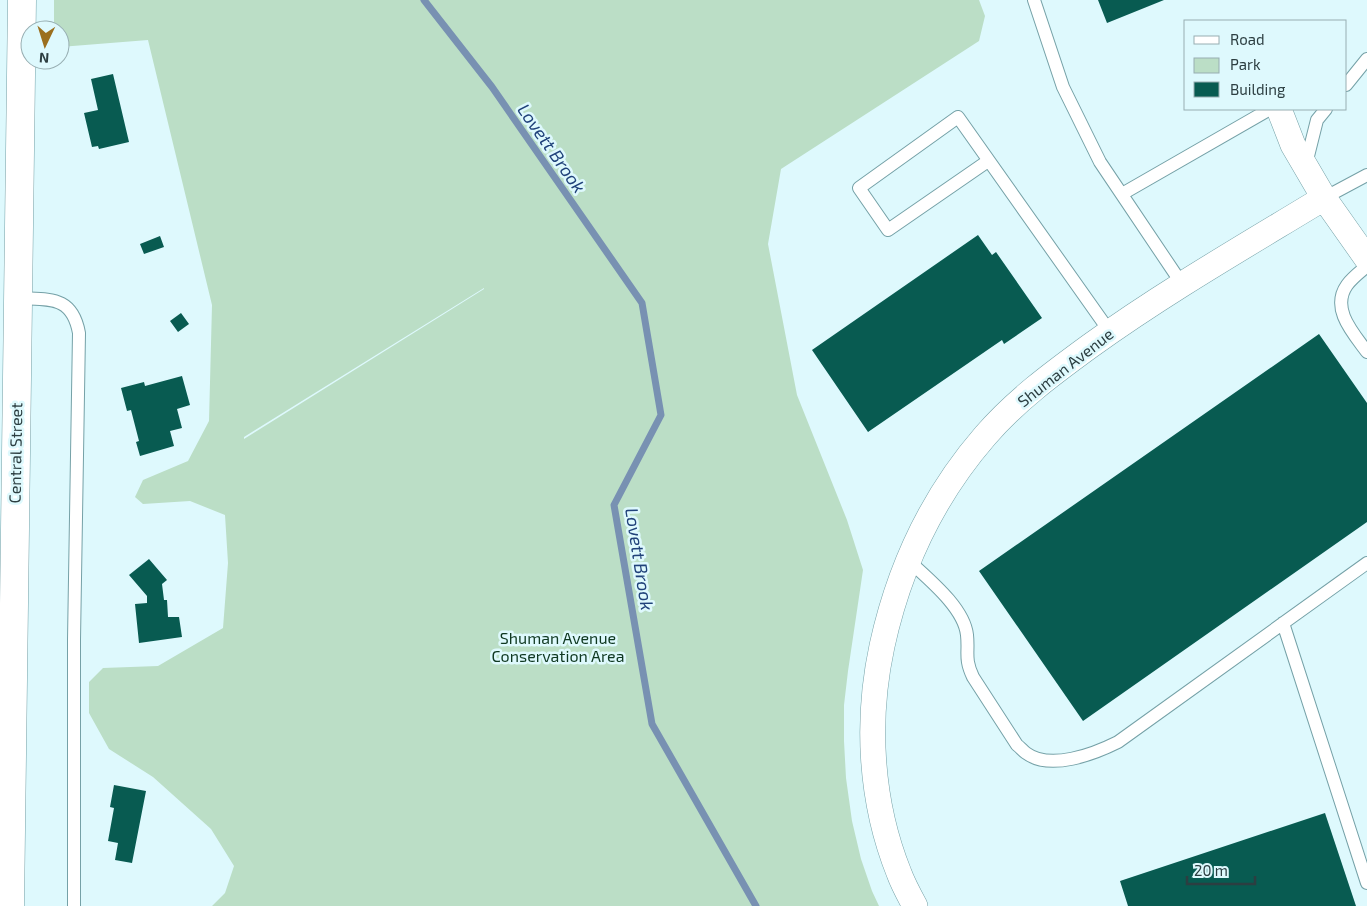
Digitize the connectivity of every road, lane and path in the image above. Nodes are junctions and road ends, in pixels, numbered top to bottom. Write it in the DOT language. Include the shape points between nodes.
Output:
graph roads {
  1 [pos="22,0"];
  2 [pos="1034,0"];
  3 [pos="1367,59"];
  4 [pos="1347,84"];
  5 [pos="1268,110"];
  6 [pos="1279,110"];
  7 [pos="1325,110"];
  8 [pos="988,161"];
  9 [pos="1305,166"];
  10 [pos="1367,175"];
  11 [pos="1122,194"];
  12 [pos="1324,198"];
  13 [pos="1367,259"];
  14 [pos="1367,266"];
  15 [pos="1182,284"];
  16 [pos="18,298"];
  17 [pos="1110,332"];
  18 [pos="1367,352"];
  19 [pos="908,560"];
  20 [pos="1367,563"];
  21 [pos="1283,624"];
  22 [pos="1367,883"];
  23 [pos="10,906"];
  24 [pos="74,906"];
  25 [pos="914,906"];
  1 -- 16 [label="street, Central Street"];
  2 -- 11 [label="lane" via="1063,87 1100,162"];
  3 -- 4 [label="lane"];
  5 -- 11 [label="lane"];
  6 -- 9 [label="street"];
  7 -- 9 [label="lane" via="1317,120"];
  8 -- 8 [label="lane" via="958,117 858,188 888,230"];
  8 -- 17 [label="lane"];
  9 -- 12 [label="street"];
  10 -- 12 [label="lane"];
  11 -- 15 [label="lane"];
  12 -- 13 [label="street"];
  12 -- 15 [label="street, Shuman Avenue"];
  14 -- 18 [label="lane" via="1347,284 1341,304 1345,322"];
  15 -- 17 [label="street, Shuman Avenue"];
  16 -- 23 [label="street, Central Street"];
  16 -- 24 [label="lane" via="65,305 71,310 79,333"];
  17 -- 19 [label="street, Shuman Avenue" via="1052,374 986,435 957,471"];
  19 -- 21 [label="lane" via="941,590 957,612 967,633 968,667 1018,745 1026,754 1045,760 1080,757 1118,742"];
  19 -- 25 [label="street, Shuman Avenue" via="888,616 876,672 873,724 874,776 884,828 898,872"];
  20 -- 21 [label="lane"];
  21 -- 22 [label="lane"];
}
